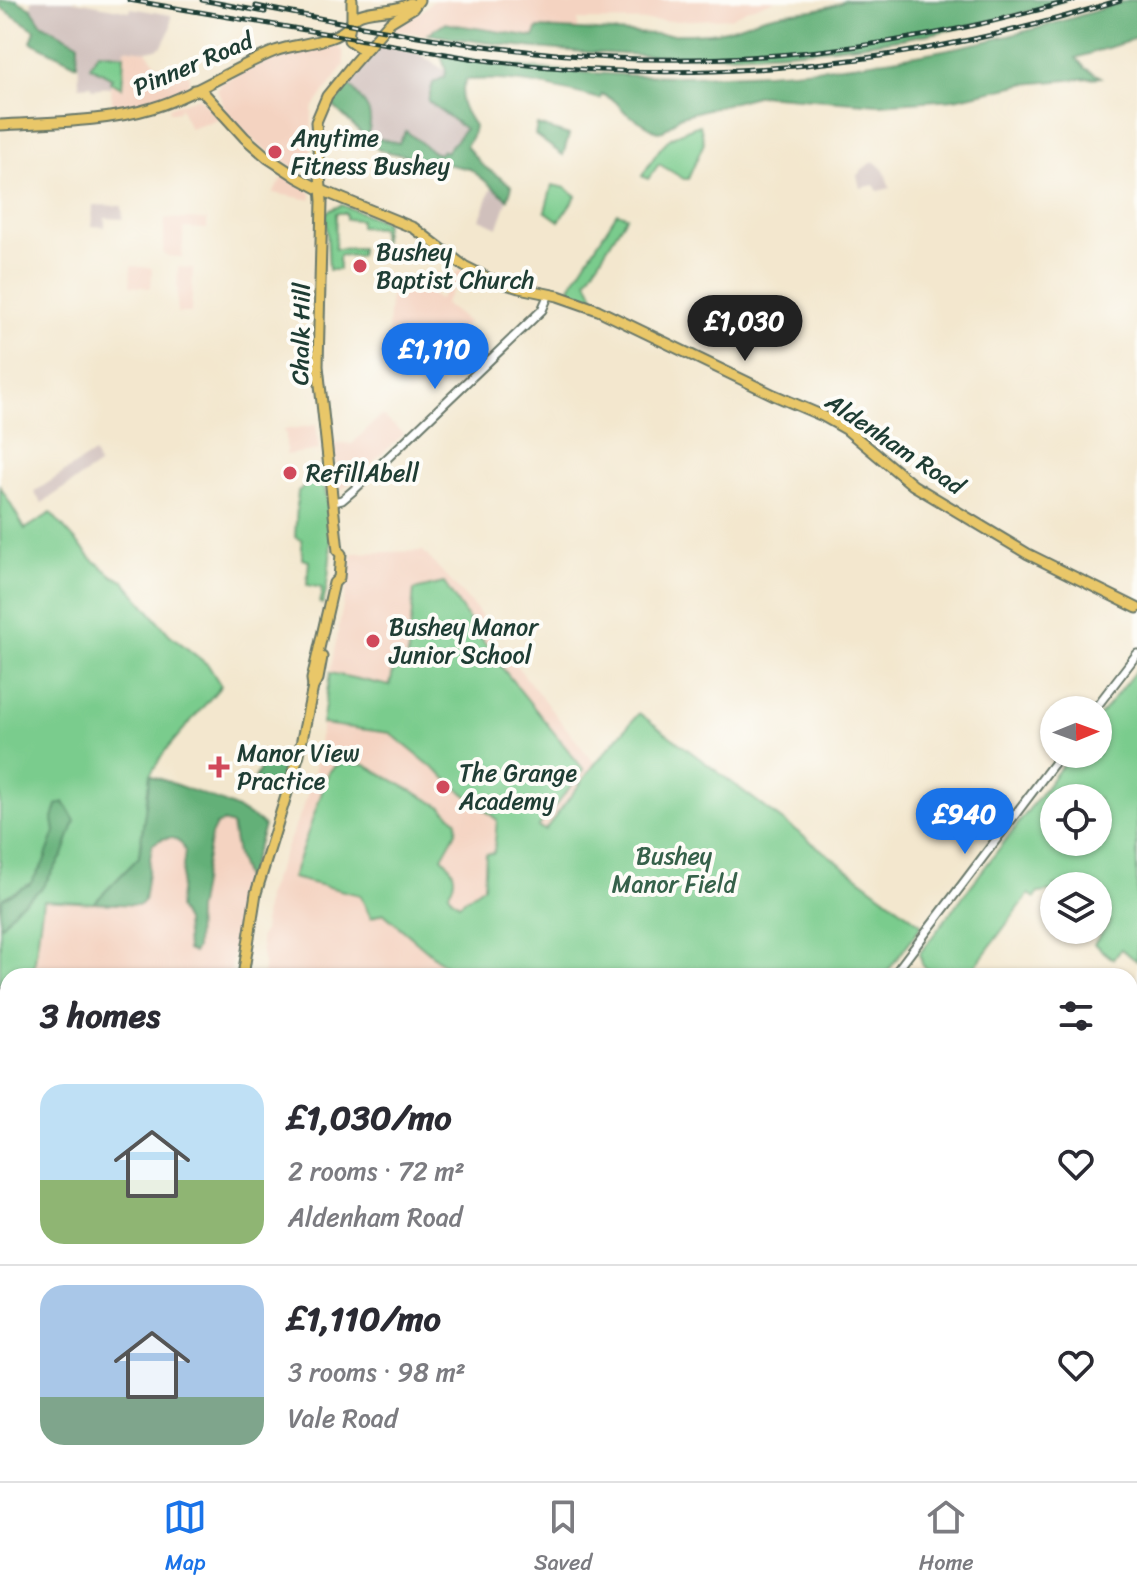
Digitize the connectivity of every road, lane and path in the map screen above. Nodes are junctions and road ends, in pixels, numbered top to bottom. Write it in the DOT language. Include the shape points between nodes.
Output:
graph roads {
  1 [pos="353,0"];
  2 [pos="418,0"];
  3 [pos="373,10"];
  4 [pos="350,22"];
  5 [pos="385,28"];
  6 [pos="333,37"];
  7 [pos="369,46"];
  8 [pos="353,64"];
  9 [pos="211,81"];
  10 [pos="194,90"];
  11 [pos="211,101"];
  12 [pos="0,125"];
  13 [pos="317,161"];
  14 [pos="297,177"];
  15 [pos="318,188"];
  16 [pos="549,294"];
  17 [pos="334,502"];
  18 [pos="1136,609"];
  19 [pos="1137,654"];
  20 [pos="1133,662"];
  21 [pos="1105,696"];
  22 [pos="1050,768"];
  23 [pos="244,968"];
  24 [pos="899,968"];
  1 -- 3 [label="main road"];
  1 -- 4 [label="main road"];
  2 -- 3 [label="main road" via="397,9"];
  2 -- 5 [label="main road"];
  3 -- 4 [label="main road" via="361,11"];
  3 -- 5 [label="main road" via="385,20"];
  4 -- 6 [label="main road, Pinner Road"];
  4 -- 7 [label="main road" via="352,44"];
  5 -- 7 [label="main road"];
  6 -- 8 [label="main road" via="349,50"];
  6 -- 9 [label="main road, Pinner Road" via="275,51"];
  7 -- 8 [label="main road, Chalk Hill"];
  8 -- 13 [label="main road, Chalk Hill" via="317,116"];
  9 -- 10 [label="main road, Pinner Road"];
  9 -- 11 [label="main road"];
  10 -- 11 [label="main road, Aldenham Road"];
  10 -- 12 [label="main road, Pinner Road" via="126,114"];
  11 -- 14 [label="main road, Aldenham Road" via="268,158"];
  13 -- 14 [label="main road" via="310,173"];
  13 -- 15 [label="main road, Chalk Hill"];
  14 -- 15 [label="main road, Aldenham Road"];
  15 -- 16 [label="main road, Aldenham Road" via="414,228 490,279"];
  15 -- 17 [label="main road, Chalk Hill" via="318,366"];
  16 -- 17 [label="street" via="542,310 355,489"];
  16 -- 18 [label="main road, Aldenham Road" via="613,316 823,416 913,485 1028,554"];
  17 -- 23 [label="main road, Chalk Hill" via="339,578 299,754 256,893"];
  19 -- 20 [label="street"];
  20 -- 21 [label="street"];
  22 -- 24 [label="street"];
}
